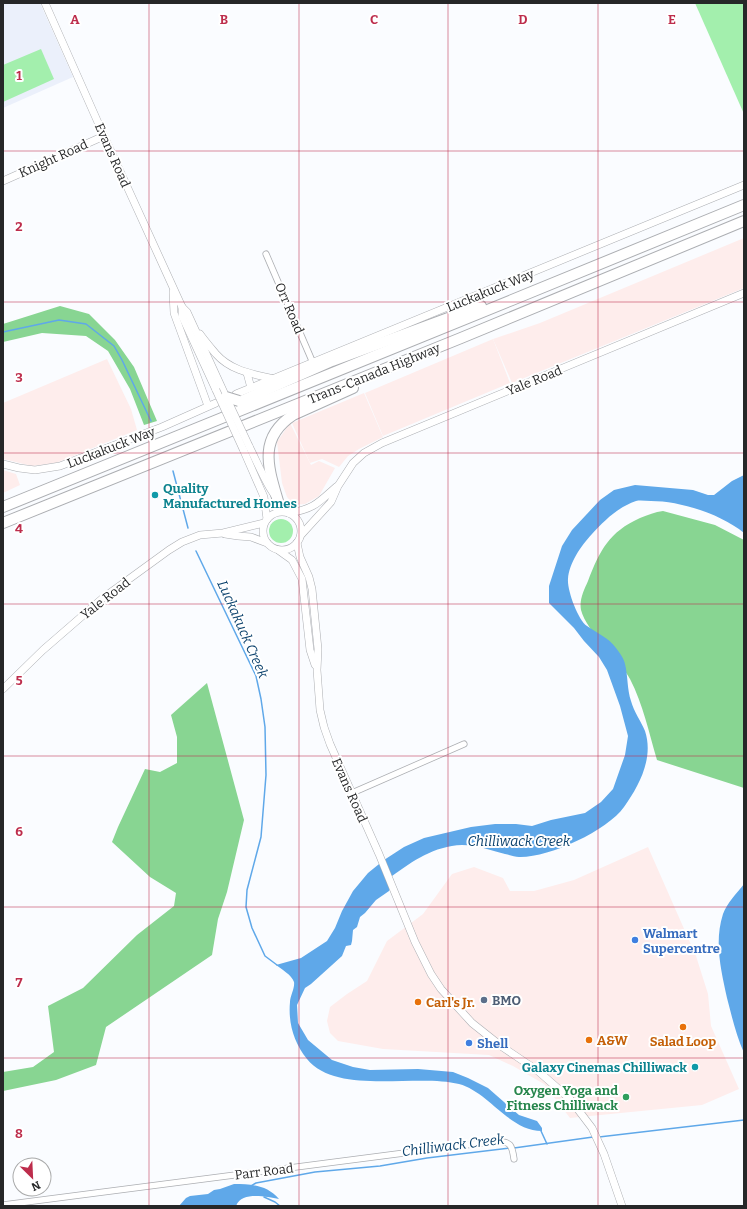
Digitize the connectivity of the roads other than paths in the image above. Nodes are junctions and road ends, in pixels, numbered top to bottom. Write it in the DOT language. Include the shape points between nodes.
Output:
graph roads {
  1 [pos="45,3"];
  2 [pos="104,136"];
  3 [pos="3,181"];
  4 [pos="744,185"];
  5 [pos="744,205"];
  6 [pos="744,221"];
  7 [pos="266,254"];
  8 [pos="173,287"];
  9 [pos="744,293"];
  10 [pos="512,300"];
  11 [pos="182,307"];
  12 [pos="194,328"];
  13 [pos="461,338"];
  14 [pos="313,363"];
  15 [pos="247,373"];
  16 [pos="274,379"];
  17 [pos="251,388"];
  18 [pos="228,398"];
  19 [pos="216,403"];
  20 [pos="208,406"];
  21 [pos="246,447"];
  22 [pos="3,464"];
  23 [pos="338,486"];
  24 [pos="278,501"];
  25 [pos="3,507"];
  26 [pos="289,513"];
  27 [pos="266,521"];
  28 [pos="3,523"];
  29 [pos="223,533"];
  30 [pos="301,535"];
  31 [pos="267,543"];
  32 [pos="297,543"];
  33 [pos="278,550"];
  34 [pos="316,670"];
  35 [pos="3,689"];
  36 [pos="464,744"];
  37 [pos="352,794"];
  38 [pos="514,1159"];
  39 [pos="3,1205"];
  40 [pos="622,1206"];
  1 -- 2 [label="street, Evans Road"];
  2 -- 3 [label="street, Knight Road"];
  2 -- 8 [label="street, Evans Road"];
  4 -- 14 [label="street, Luckakuck Way"];
  5 -- 10 [label="highway, Trans-Canada Highway"];
  6 -- 13 [label="highway, Trans-Canada Highway"];
  7 -- 14 [label="street, Orr Road"];
  8 -- 11 [label="street, Evans Road"];
  8 -- 20 [label="street" via="174,313"];
  9 -- 23 [label="street, Yale Road" via="382,443 353,463"];
  10 -- 18 [label="highway" via="494,301"];
  10 -- 25 [label="highway, Trans-Canada Highway"];
  11 -- 12 [label="street, Evans Road"];
  11 -- 18 [label="street, Evans Road" via="182,316"];
  12 -- 15 [label="street" via="217,355"];
  12 -- 18 [label="street, Evans Road"];
  13 -- 24 [label="highway" via="286,420 272,437 268,452 269,469"];
  13 -- 28 [label="highway, Trans-Canada Highway"];
  14 -- 16 [label="street, Luckakuck Way"];
  15 -- 16 [label="street"];
  15 -- 17 [label="street"];
  16 -- 17 [label="street, Luckakuck Way"];
  17 -- 18 [label="street, Luckakuck Way"];
  18 -- 21 [label="street, Evans Road, bridge"];
  19 -- 20 [label="street, Luckakuck Way"];
  20 -- 22 [label="street, Luckakuck Way" via="162,427 60,466 35,470"];
  21 -- 24 [label="street, Evans Road"];
  21 -- 27 [label="street, Evans Road" via="264,497"];
  23 -- 26 [label="street, Yale Road" via="313,507"];
  23 -- 30 [label="street, Yale Road" via="331,502"];
  24 -- 26 [label="street, Evans Road"];
  26 -- 27 [label="street" via="276,512"];
  26 -- 30 [label="street" via="298,520"];
  27 -- 29 [label="street, Yale Road"];
  27 -- 31 [label="street" via="263,534"];
  29 -- 31 [label="street, Yale Road" via="251,537"];
  29 -- 35 [label="street, Yale Road" via="200,535 182,542 166,553 97,603"];
  30 -- 32 [label="street"];
  31 -- 33 [label="street"];
  32 -- 33 [label="street" via="289,549"];
  32 -- 34 [label="street, Evans Road" via="312,589 318,649"];
  33 -- 34 [label="street, Evans Road" via="292,560 302,579 310,650"];
  34 -- 37 [label="street, Evans Road" via="324,727"];
  36 -- 37 [label="street"];
  37 -- 40 [label="street, Evans Road" via="422,958 441,989 486,1035 538,1070 570,1099 592,1128"];
  38 -- 39 [label="street, Parr Road" via="510,1144 506,1141 497,1141"];
}
